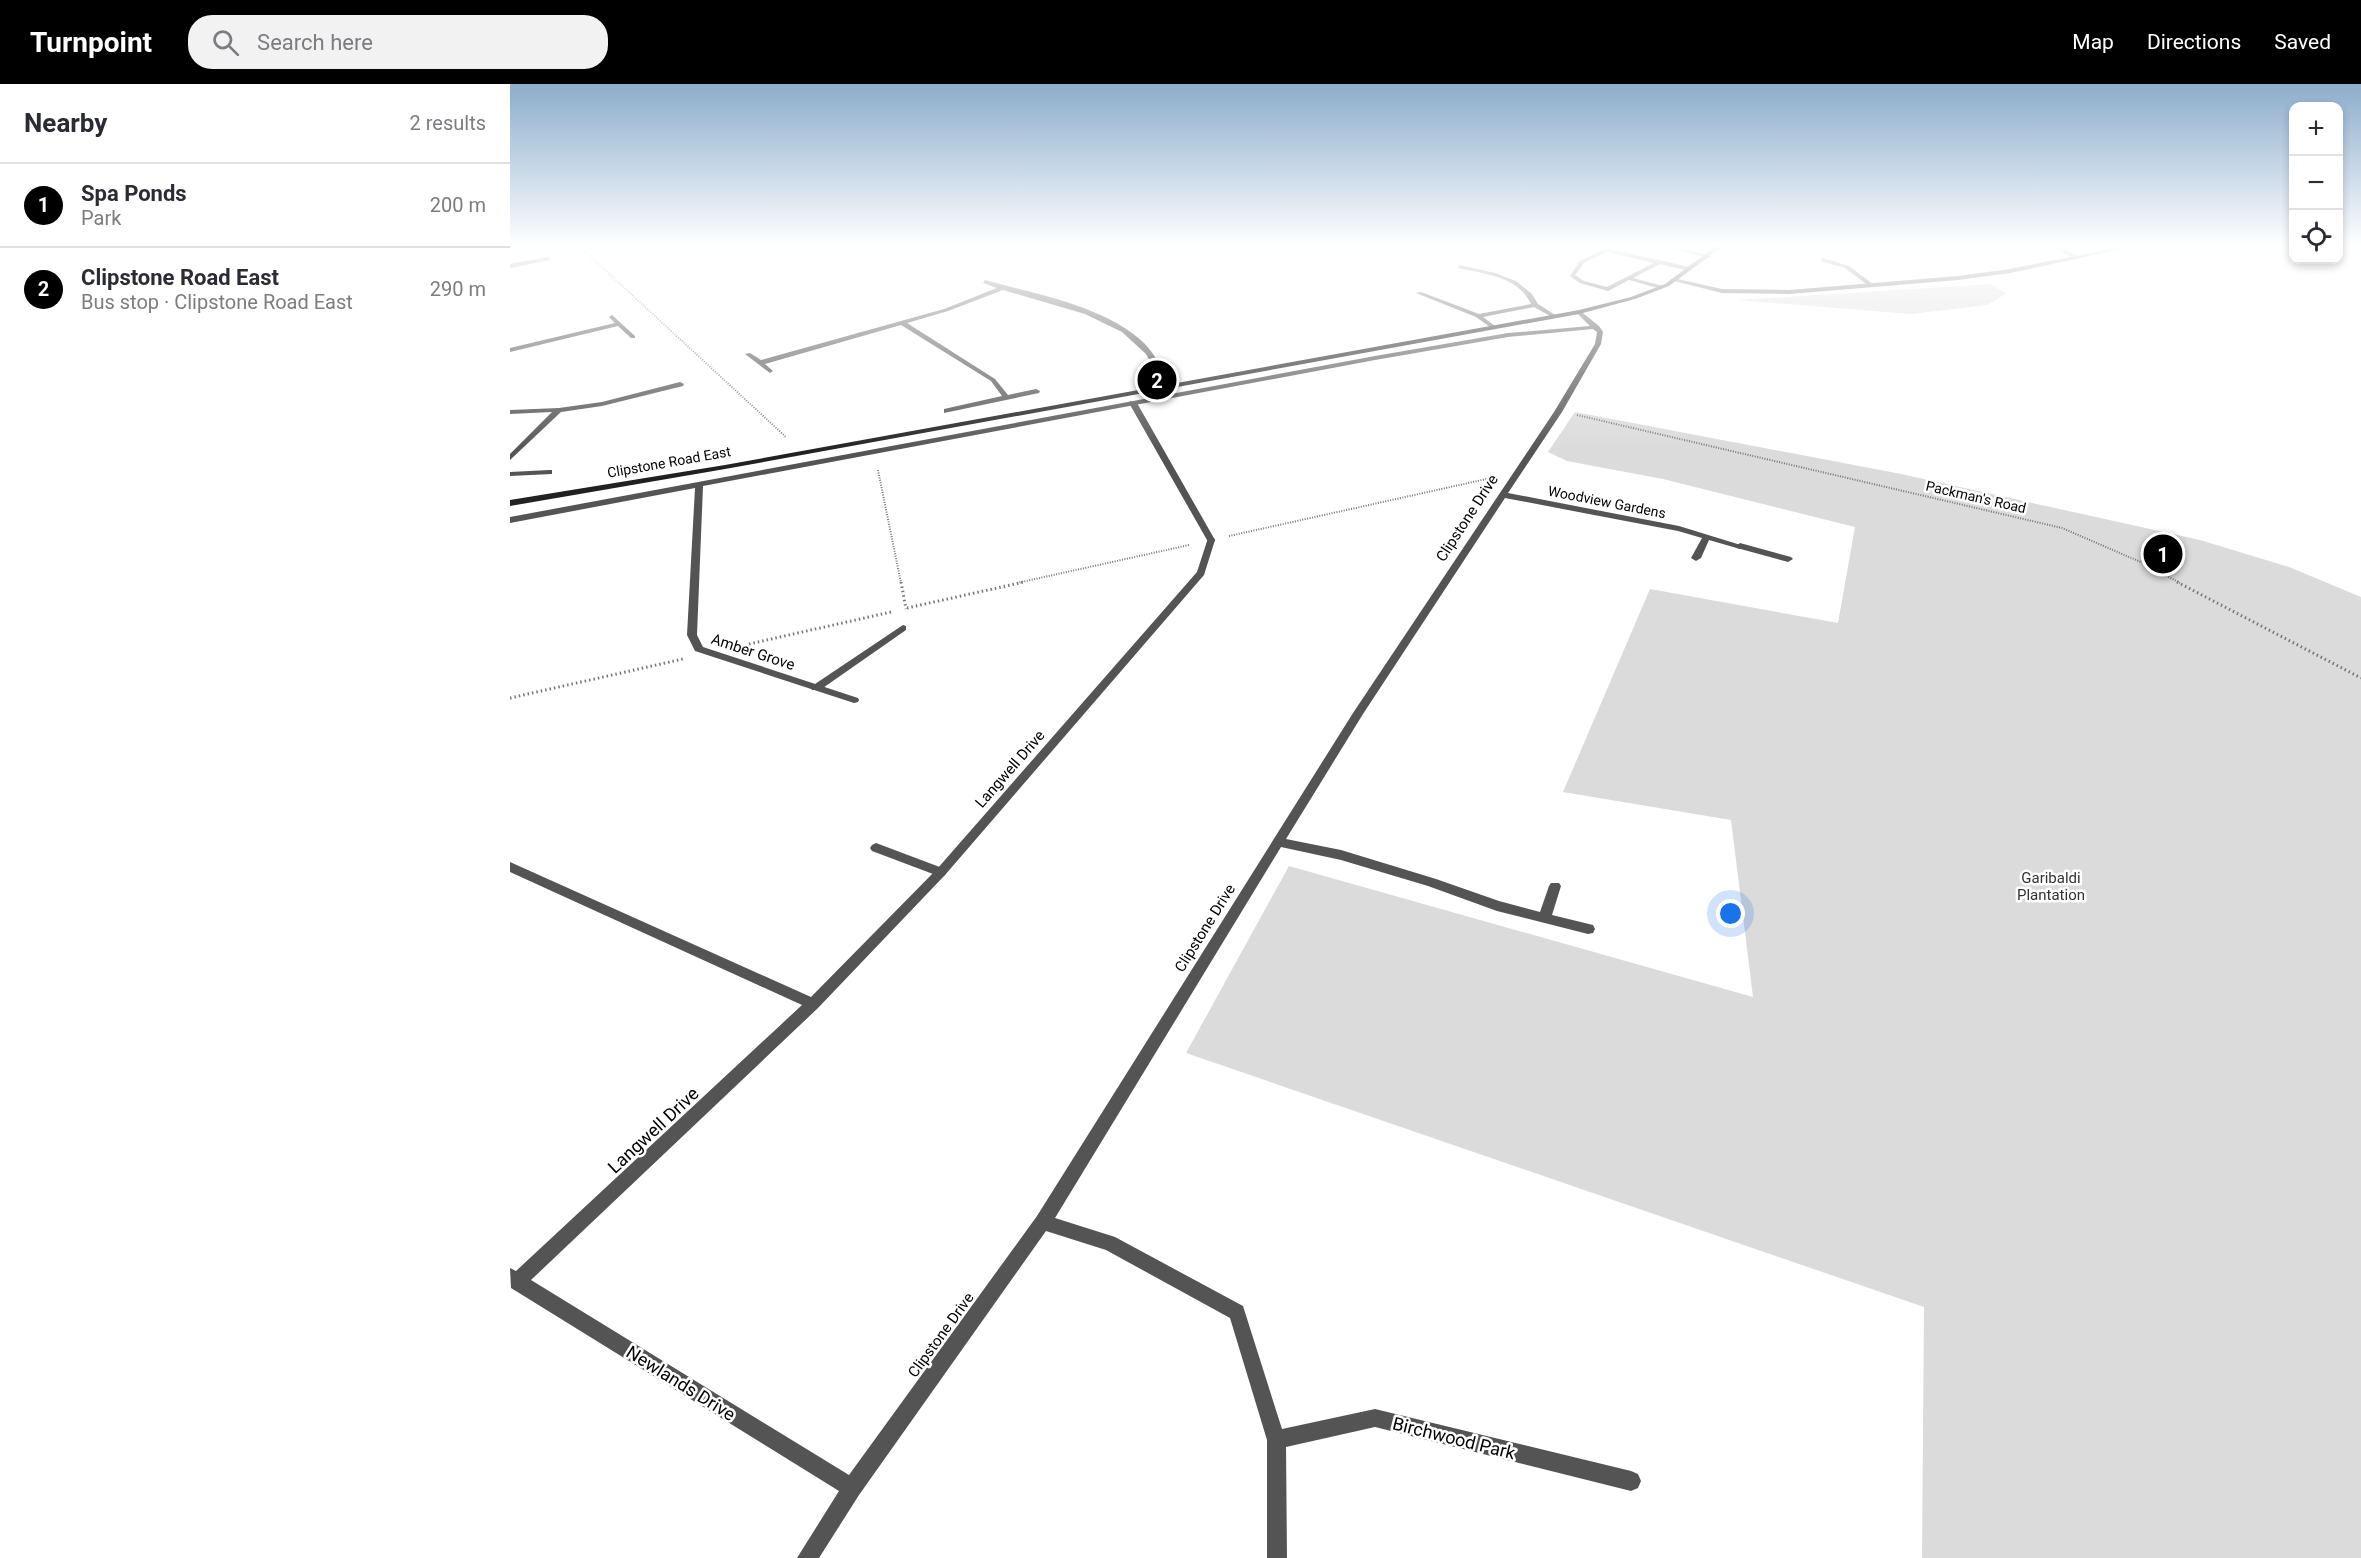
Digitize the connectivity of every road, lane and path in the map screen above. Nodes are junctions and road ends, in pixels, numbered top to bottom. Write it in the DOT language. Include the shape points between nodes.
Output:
graph roads {
  1 [pos="653,315"];
  2 [pos="930,315"];
  3 [pos="1090,315"];
  4 [pos="1475,315"];
  5 [pos="1484,315"];
  6 [pos="1562,315"];
  7 [pos="1582,315"];
  8 [pos="1478,316"];
  9 [pos="1554,316"];
  10 [pos="612,317"];
  11 [pos="902,323"];
  12 [pos="619,324"];
  13 [pos="1493,327"];
  14 [pos="1597,327"];
  15 [pos="633,337"];
  16 [pos="510,350"];
  17 [pos="748,354"];
  18 [pos="759,363"];
  19 [pos="770,371"];
  20 [pos="680,384"];
  21 [pos="1168,386"];
  22 [pos="1036,391"];
  23 [pos="1007,398"];
  24 [pos="1133,403"];
  25 [pos="559,410"];
  26 [pos="947,411"];
  27 [pos="510,412"];
  28 [pos="1558,412"];
  29 [pos="802,452"];
  30 [pos="874,452"];
  31 [pos="510,458"];
  32 [pos="1518,471"];
  33 [pos="549,472"];
  34 [pos="510,474"];
  35 [pos="699,484"];
  36 [pos="1503,495"];
  37 [pos="512,503"];
  38 [pos="510,520"];
  39 [pos="1706,538"];
  40 [pos="1210,540"];
  41 [pos="1696,558"];
  42 [pos="1788,559"];
  43 [pos="894,611"];
  44 [pos="903,628"];
  45 [pos="707,653"];
  46 [pos="2361,678"];
  47 [pos="816,688"];
  48 [pos="510,698"];
  49 [pos="854,700"];
  50 [pos="1279,842"];
  51 [pos="876,848"];
  52 [pos="510,867"];
  53 [pos="941,872"];
  54 [pos="1555,886"];
  55 [pos="1545,917"];
  56 [pos="1588,929"];
  57 [pos="813,1005"];
  58 [pos="1043,1222"];
  59 [pos="514,1280"];
  60 [pos="1276,1440"];
  61 [pos="1631,1481"];
  62 [pos="852,1488"];
  63 [pos="807,1558"];
  64 [pos="1276,1558"];
  1 -- 29 [label="path"];
  2 -- 11 [label="street"];
  3 -- 21 [label="street" via="1133,337 1145,348"];
  4 -- 8 [label="street"];
  5 -- 8 [label="street"];
  6 -- 9 [label="main road, Clipstone Road East"];
  7 -- 14 [label="street"];
  8 -- 13 [label="street"];
  9 -- 13 [label="main road, Clipstone Road East"];
  10 -- 12 [label="street"];
  11 -- 18 [label="street"];
  11 -- 23 [label="street" via="990,377"];
  12 -- 15 [label="street"];
  12 -- 16 [label="street"];
  13 -- 21 [label="main road, Clipstone Road East"];
  14 -- 24 [label="street, Clipstone Road East" via="1508,335"];
  14 -- 28 [label="street, Clipstone Drive" via="1598,344"];
  17 -- 18 [label="street"];
  18 -- 19 [label="street"];
  20 -- 25 [label="street" via="602,404"];
  21 -- 29 [label="main road, Clipstone Road East"];
  22 -- 23 [label="street"];
  23 -- 26 [label="street"];
  24 -- 30 [label="street, Clipstone Road East"];
  24 -- 40 [label="street"];
  25 -- 27 [label="street"];
  25 -- 31 [label="street"];
  28 -- 32 [label="street, Clipstone Drive"];
  28 -- 46 [label="path, Packman's Road" via="2062,528 2143,563"];
  29 -- 37 [label="main road, Clipstone Road East"];
  30 -- 35 [label="street, Clipstone Road East"];
  30 -- 40 [label="path" via="906,609"];
  32 -- 36 [label="street, Clipstone Drive"];
  32 -- 40 [label="path"];
  33 -- 34 [label="street"];
  35 -- 38 [label="street, Clipstone Road East"];
  35 -- 45 [label="street, Amber Grove" via="692,635 699,649"];
  36 -- 39 [label="street, Woodview Gardens"];
  36 -- 50 [label="street, Clipstone Drive" via="1358,713"];
  39 -- 41 [label="street"];
  39 -- 42 [label="street, Woodview Gardens"];
  40 -- 53 [label="street, Langwell Drive" via="1201,573"];
  43 -- 45 [label="path"];
  44 -- 47 [label="street"];
  45 -- 47 [label="street, Amber Grove"];
  45 -- 48 [label="path"];
  47 -- 49 [label="street, Amber Grove"];
  50 -- 55 [label="street" via="1341,855 1497,906"];
  50 -- 58 [label="street, Clipstone Drive"];
  51 -- 53 [label="street"];
  52 -- 57 [label="street"];
  53 -- 57 [label="street, Langwell Drive"];
  54 -- 55 [label="street"];
  55 -- 56 [label="street"];
  57 -- 59 [label="street, Langwell Drive"];
  58 -- 60 [label="street" via="1108,1243 1237,1312"];
  58 -- 62 [label="street, Clipstone Drive"];
  59 -- 62 [label="street, Newlands Drive"];
  60 -- 61 [label="street, Birchwood Park" via="1375,1418"];
  60 -- 64 [label="street"];
  62 -- 63 [label="street, Clipstone Drive"];
}
